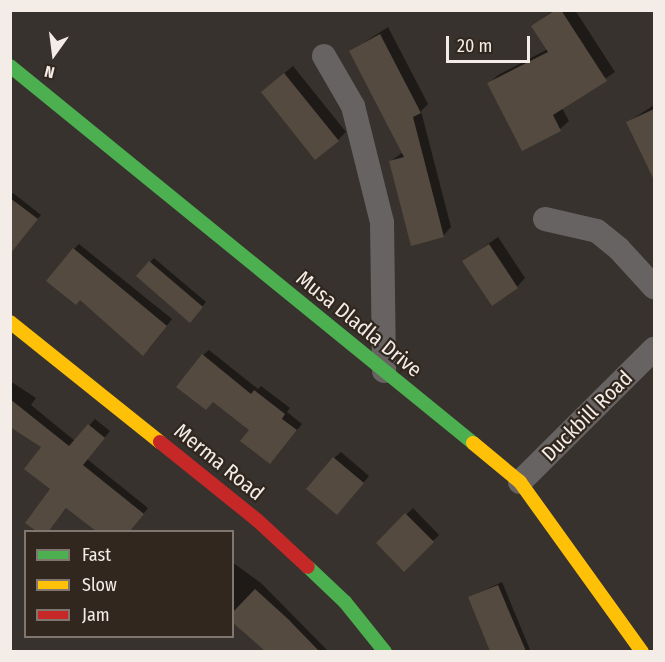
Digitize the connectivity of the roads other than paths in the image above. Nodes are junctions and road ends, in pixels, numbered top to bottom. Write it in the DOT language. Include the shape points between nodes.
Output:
graph roads {
  1 [pos="324,56"];
  2 [pos="10,66"];
  3 [pos="545,219"];
  4 [pos="654,287"];
  5 [pos="10,322"];
  6 [pos="654,349"];
  7 [pos="384,371"];
  8 [pos="520,482"];
  9 [pos="385,651"];
  10 [pos="642,651"];
  1 -- 7 [label="street" via="353,106 382,222"];
  2 -- 7 [label="street, Musa Dladla Drive"];
  3 -- 4 [label="street" via="597,231"];
  5 -- 9 [label="street, Merma Road" via="257,520 345,603"];
  6 -- 8 [label="street, Duckbill Road"];
  7 -- 8 [label="street, Musa Dladla Drive"];
  8 -- 10 [label="street, Musa Dladla Drive"];
}
